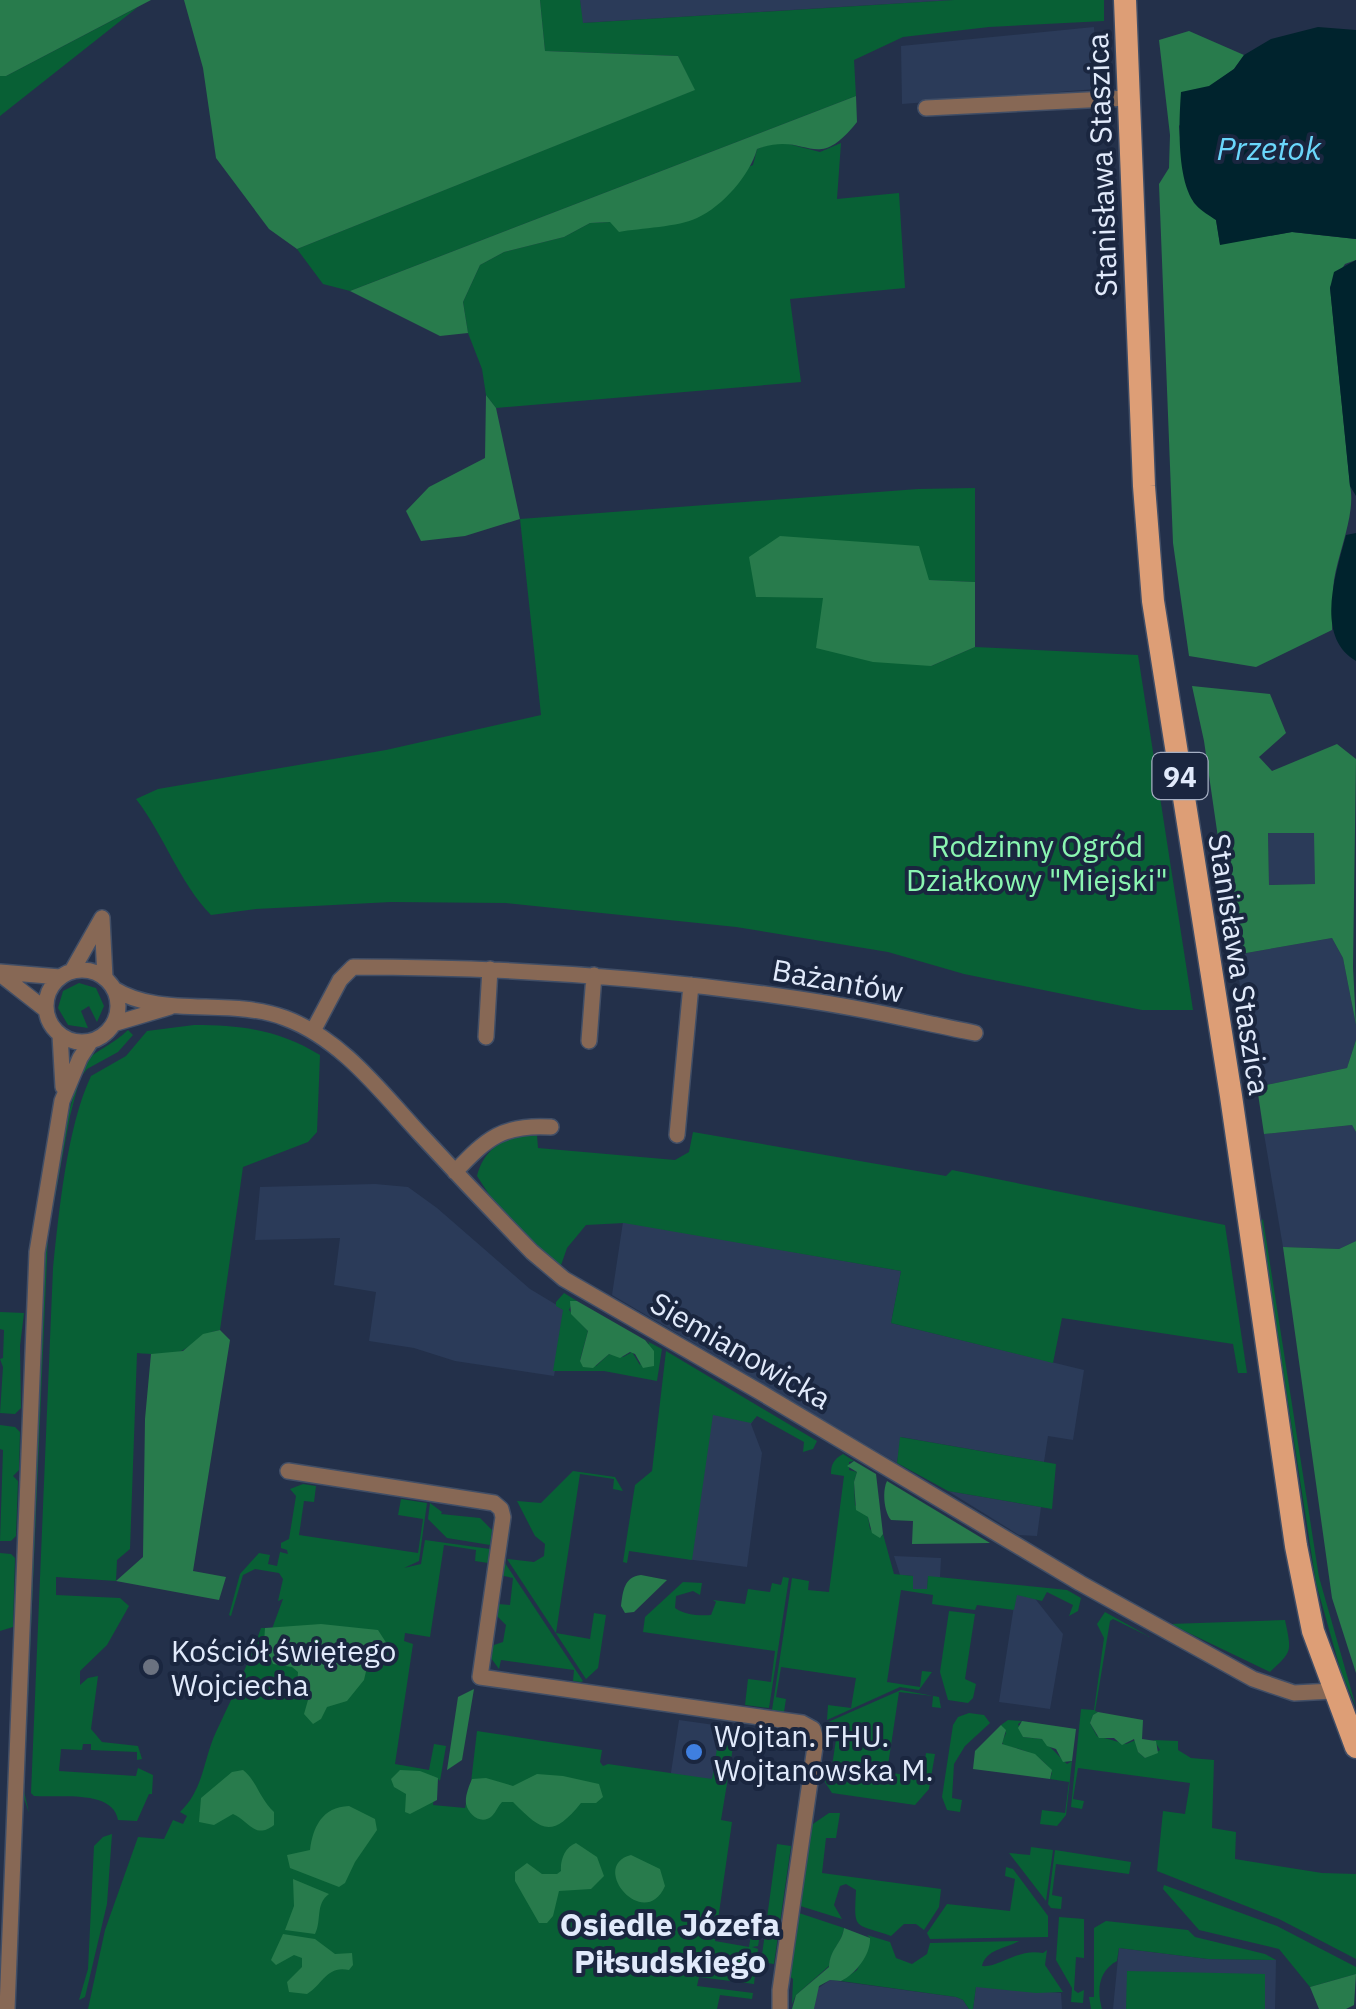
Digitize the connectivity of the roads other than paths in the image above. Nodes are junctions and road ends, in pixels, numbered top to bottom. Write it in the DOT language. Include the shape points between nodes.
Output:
graph roads {
  1 [pos="1125,0"];
  2 [pos="1128,98"];
  3 [pos="926,108"];
  4 [pos="490,969"];
  5 [pos="0,973"];
  6 [pos="66,974"];
  7 [pos="594,975"];
  8 [pos="109,984"];
  9 [pos="690,985"];
  10 [pos="170,1006"];
  11 [pos="46,1010"];
  12 [pos="113,1024"];
  13 [pos="313,1031"];
  14 [pos="975,1033"];
  15 [pos="60,1035"];
  16 [pos="486,1037"];
  17 [pos="91,1041"];
  18 [pos="588,1041"];
  19 [pos="62,1101"];
  20 [pos="551,1127"];
  21 [pos="677,1135"];
  22 [pos="456,1172"];
  23 [pos="288,1472"];
  24 [pos="1333,1690"];
  25 [pos="1356,1747"];
  26 [pos="7,2009"];
  27 [pos="780,2009"];
  1 -- 2 [label="main road, Stanisława Staszica / 94"];
  2 -- 3 [label="street"];
  2 -- 24 [label="main road, Stanisława Staszica / 94" via="1153,602 1296,1546"];
  4 -- 7 [label="street, Bażantów"];
  4 -- 13 [label="street, Bażantów" via="353,967"];
  4 -- 16 [label="street"];
  5 -- 6 [label="street"];
  5 -- 11 [label="street"];
  6 -- 8 [label="street" via="89,970"];
  6 -- 8 [label="street" via="102,918"];
  6 -- 11 [label="street" via="50,988"];
  7 -- 9 [label="street, Bażantów"];
  7 -- 18 [label="street"];
  8 -- 10 [label="street, Siemianowicka"];
  8 -- 12 [label="street" via="118,1007"];
  9 -- 14 [label="street, Bażantów" via="827,1003"];
  9 -- 21 [label="street"];
  10 -- 12 [label="street, Siemianowicka"];
  10 -- 13 [label="street, Siemianowicka" via="251,1009"];
  11 -- 15 [label="street"];
  12 -- 17 [label="street"];
  13 -- 22 [label="street, Siemianowicka" via="355,1065"];
  15 -- 17 [label="street"];
  15 -- 19 [label="street"];
  17 -- 19 [label="street"];
  19 -- 26 [label="street" via="36,1272"];
  20 -- 22 [label="street" via="502,1131"];
  22 -- 24 [label="street, Siemianowicka" via="564,1279 1253,1679 1294,1693"];
  23 -- 27 [label="street" via="501,1508 480,1677 802,1723 813,1730"];
  24 -- 25 [label="main road, Stanisława Staszica / 94"];
}
